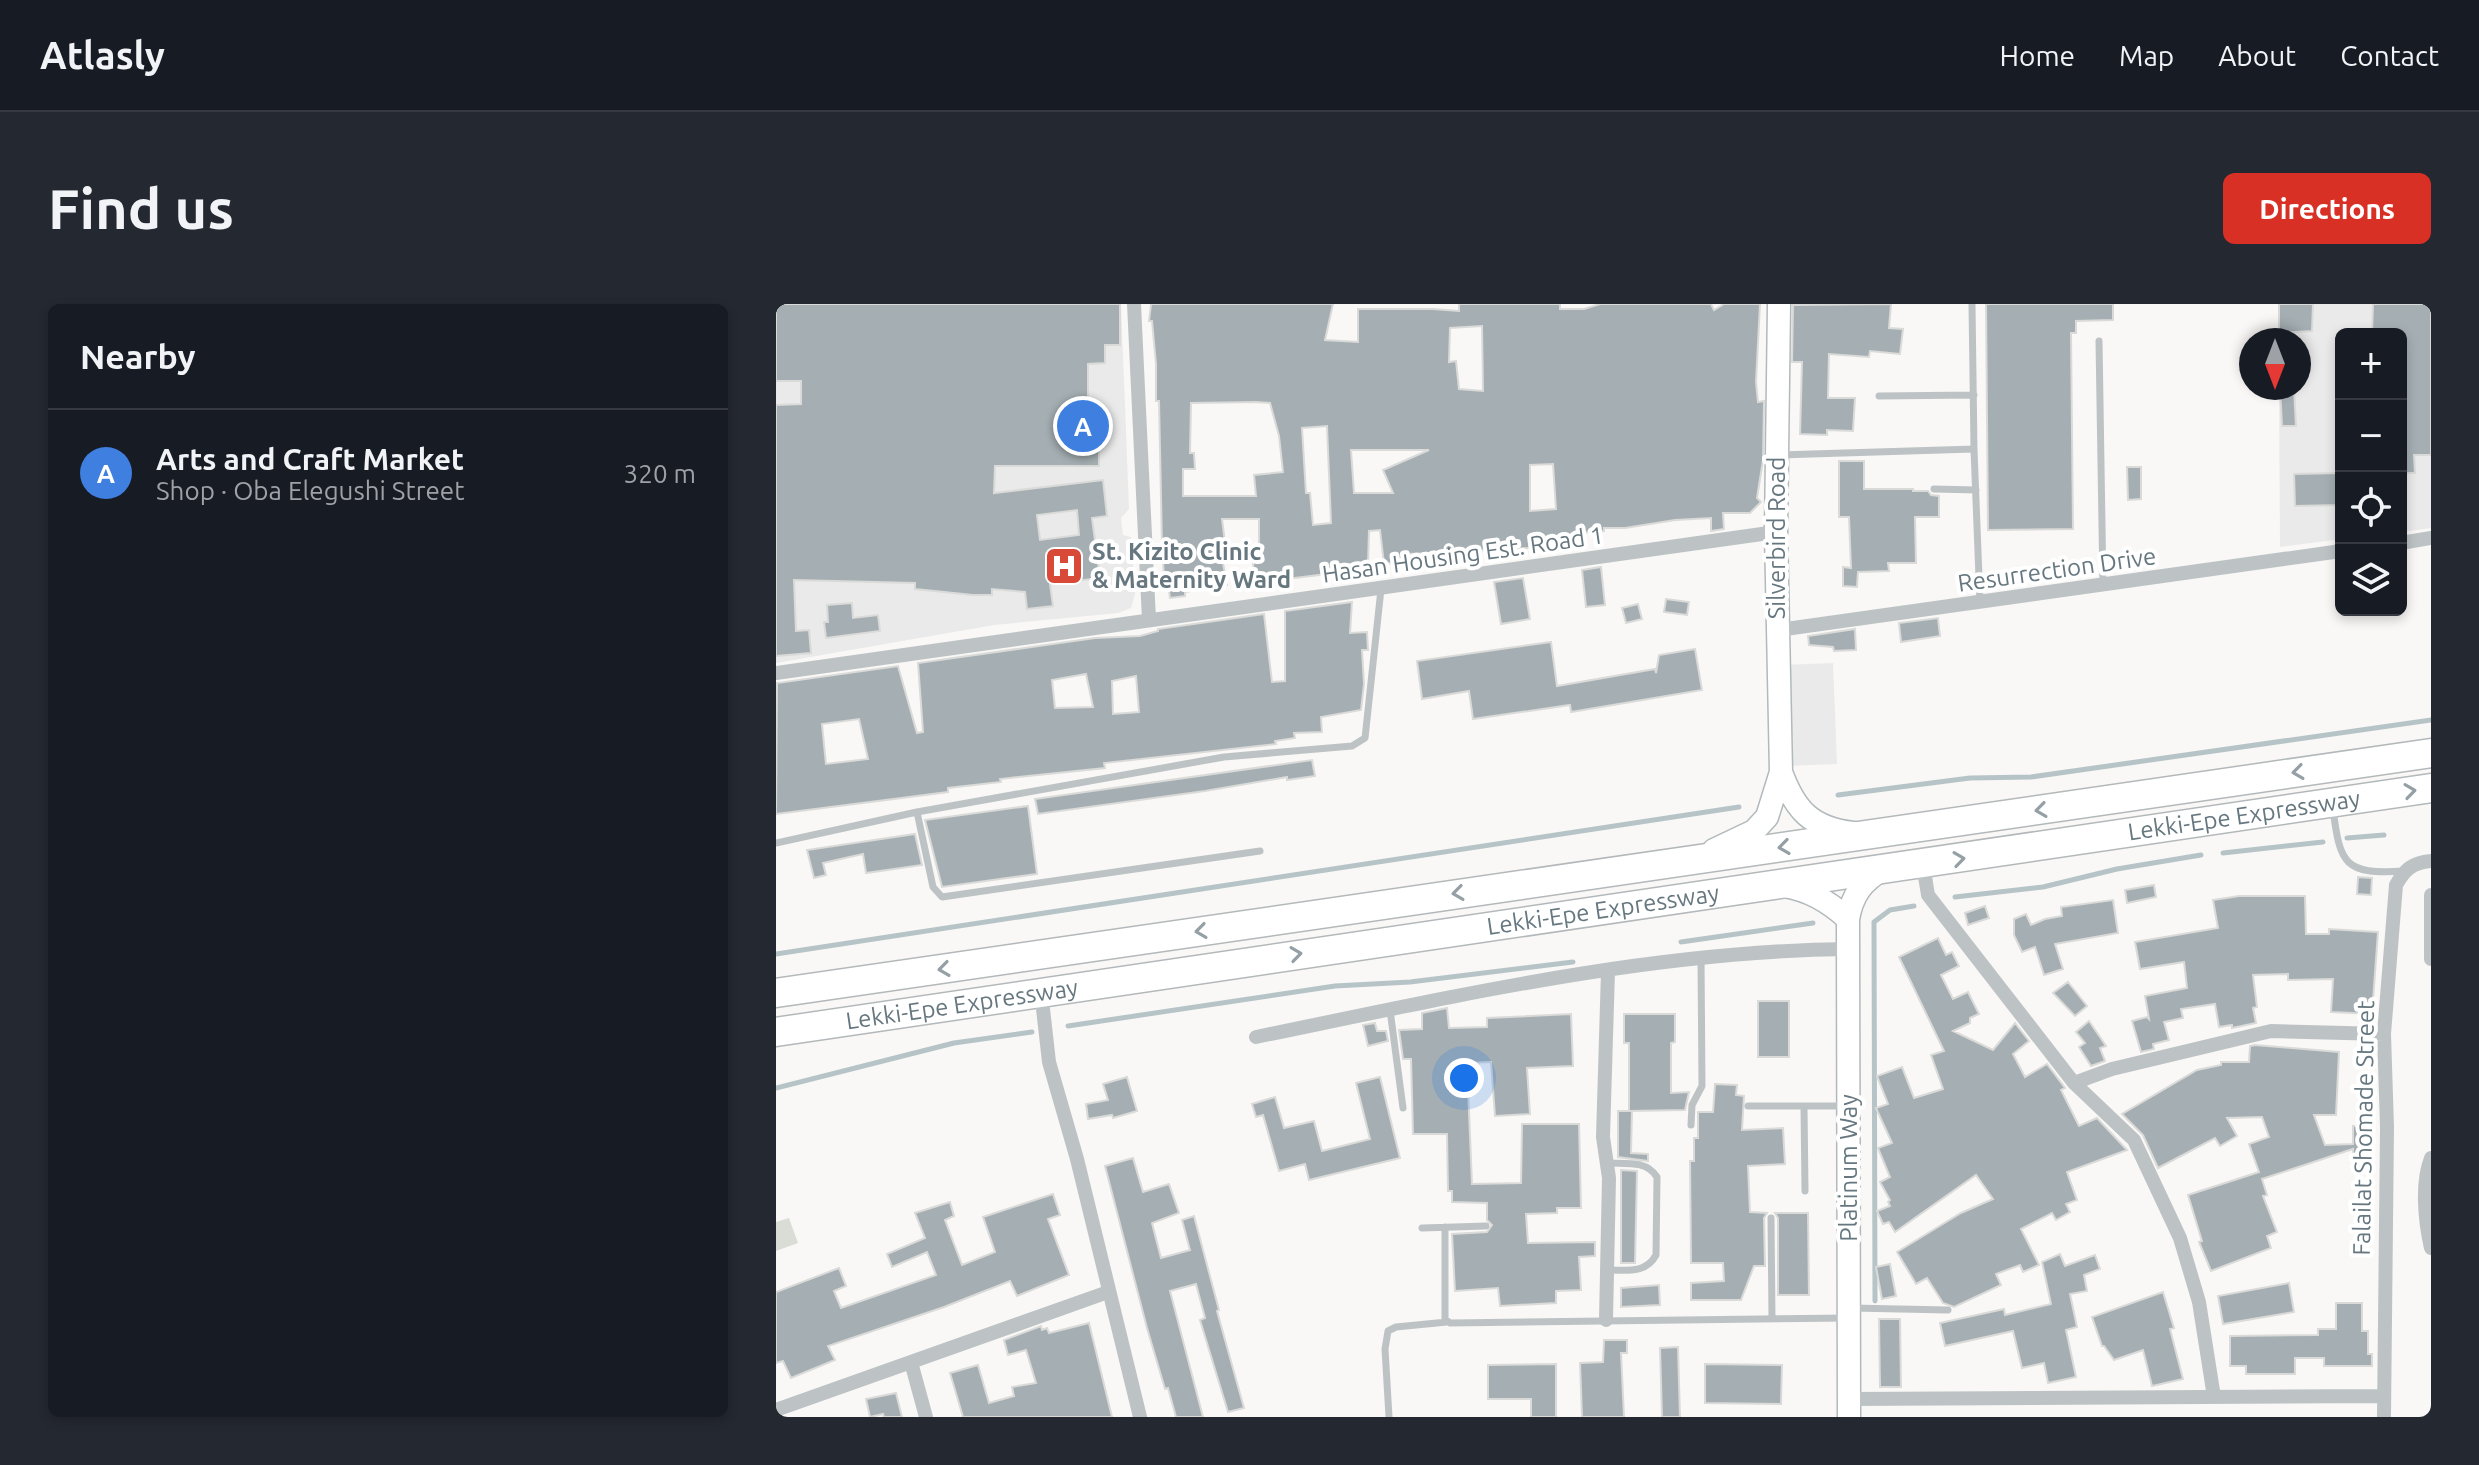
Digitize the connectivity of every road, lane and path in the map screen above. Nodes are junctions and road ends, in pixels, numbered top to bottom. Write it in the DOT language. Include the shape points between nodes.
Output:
graph roads {
  1 [pos="1134,304"];
  2 [pos="1779,304"];
  3 [pos="1972,304"];
  4 [pos="2099,341"];
  5 [pos="1974,395"];
  6 [pos="1879,396"];
  7 [pos="1974,449"];
  8 [pos="1777,455"];
  9 [pos="1934,489"];
  10 [pos="1976,490"];
  11 [pos="1776,532"];
  12 [pos="2431,538"];
  13 [pos="2407,542"];
  14 [pos="2335,552"];
  15 [pos="2103,586"];
  16 [pos="1381,589"];
  17 [pos="1980,603"];
  18 [pos="1149,620"];
  19 [pos="1778,630"];
  20 [pos="776,673"];
  21 [pos="2431,753"];
  22 [pos="1781,772"];
  23 [pos="2431,788"];
  24 [pos="2332,803"];
  25 [pos="917,812"];
  26 [pos="1870,835"];
  27 [pos="776,843"];
  28 [pos="1260,851"];
  29 [pos="1679,861"];
  30 [pos="2431,861"];
  31 [pos="1923,864"];
  32 [pos="1882,870"];
  33 [pos="2404,871"];
  34 [pos="1776,885"];
  35 [pos="2431,895"];
  36 [pos="1848,919"];
  37 [pos="1848,949"];
  38 [pos="1701,958"];
  39 [pos="2431,959"];
  40 [pos="1608,971"];
  41 [pos="811,988"];
  42 [pos="1041,991"];
  43 [pos="776,993"];
  44 [pos="776,1001"];
  45 [pos="1390,1010"];
  46 [pos="776,1032"];
  47 [pos="2384,1034"];
  48 [pos="1256,1037"];
  49 [pos="2074,1083"];
  50 [pos="1748,1106"];
  51 [pos="1804,1106"];
  52 [pos="1848,1106"];
  53 [pos="1403,1108"];
  54 [pos="1691,1125"];
  55 [pos="2431,1158"];
  56 [pos="1607,1163"];
  57 [pos="1805,1191"];
  58 [pos="2429,1203"];
  59 [pos="1771,1218"];
  60 [pos="1486,1226"];
  61 [pos="1445,1227"];
  62 [pos="1422,1228"];
  63 [pos="2431,1248"];
  64 [pos="1607,1270"];
  65 [pos="1108,1292"];
  66 [pos="1948,1310"];
  67 [pos="1849,1313"];
  68 [pos="1772,1318"];
  69 [pos="1606,1320"];
  70 [pos="1447,1322"];
  71 [pos="911,1362"];
  72 [pos="2383,1396"];
  73 [pos="2214,1397"];
  74 [pos="1849,1408"];
  75 [pos="776,1410"];
  76 [pos="926,1417"];
  77 [pos="1140,1417"];
  78 [pos="1389,1417"];
  79 [pos="2384,1417"];
  1 -- 18 [label="street"];
  2 -- 8 [label="street, Silverbird Road"];
  3 -- 5 [label="lane"];
  4 -- 15 [label="lane"];
  5 -- 6 [label="lane"];
  5 -- 7 [label="lane"];
  7 -- 8 [label="lane"];
  7 -- 10 [label="lane"];
  8 -- 11 [label="street, Silverbird Road"];
  9 -- 10 [label="lane"];
  10 -- 17 [label="lane"];
  11 -- 16 [label="street, Hasan Housing Est. Road 1"];
  11 -- 19 [label="street, Silverbird Road"];
  12 -- 13 [label="street"];
  14 -- 15 [label="street, Resurrection Drive"];
  15 -- 17 [label="street, Resurrection Drive"];
  16 -- 18 [label="street, Hasan Housing Est. Road 1"];
  16 -- 25 [label="lane" via="1361,742 1224,757"];
  17 -- 19 [label="street, Resurrection Drive"];
  18 -- 20 [label="street, Hasan Housing Est. Road 1"];
  19 -- 22 [label="street, Silverbird Road"];
  21 -- 26 [label="highway, Lekki-Epe Expressway, one-way"];
  22 -- 26 [label="street" via="1790,797 1807,817 1832,831"];
  22 -- 29 [label="street" via="1767,817 1754,831"];
  24 -- 23 [label="highway, Lekki-Epe Expressway, one-way"];
  31 -- 24 [label="highway, Lekki-Epe Expressway, one-way"];
  24 -- 33 [label="lane" via="2339,848 2348,863 2367,871"];
  25 -- 27 [label="lane"];
  25 -- 28 [label="lane" via="933,887 942,897"];
  26 -- 29 [label="highway, Lekki-Epe Expressway, one-way"];
  29 -- 41 [label="highway, Lekki-Epe Expressway, one-way"];
  30 -- 33 [label="street" via="2416,862"];
  31 -- 32 [label="highway, Lekki-Epe Expressway"];
  31 -- 49 [label="street" via="1928,895"];
  32 -- 34 [label="highway, Lekki-Epe Expressway"];
  32 -- 36 [label="street, Platinum Way" via="1857,891"];
  33 -- 47 [label="street, Falailat Shomade Street" via="2396,885"];
  34 -- 36 [label="street" via="1802,889"];
  42 -- 34 [label="highway, Lekki-Epe Expressway, one-way"];
  35 -- 39 [label="street"];
  36 -- 37 [label="street, Platinum Way"];
  37 -- 38 [label="street"];
  37 -- 52 [label="street, Platinum Way"];
  38 -- 40 [label="street"];
  38 -- 54 [label="lane" via="1702,1086 1692,1105"];
  40 -- 45 [label="street"];
  40 -- 56 [label="street" via="1603,1137"];
  41 -- 43 [label="highway, Lekki-Epe Expressway"];
  41 -- 44 [label="highway"];
  42 -- 46 [label="highway, Lekki-Epe Expressway"];
  42 -- 65 [label="street" via="1049,1062"];
  45 -- 48 [label="street"];
  45 -- 53 [label="lane"];
  47 -- 49 [label="street" via="2271,1031"];
  47 -- 72 [label="street, Falailat Shomade Street"];
  49 -- 73 [label="street" via="2134,1140 2180,1238 2199,1302"];
  50 -- 51 [label="lane"];
  51 -- 52 [label="lane"];
  51 -- 57 [label="lane"];
  52 -- 67 [label="street, Platinum Way"];
  55 -- 58 [label="street"];
  56 -- 64 [label="street"];
  56 -- 64 [label="lane" via="1640,1164 1657,1177 1652,1263 1642,1269"];
  58 -- 63 [label="street"];
  59 -- 68 [label="lane"];
  60 -- 61 [label="lane"];
  61 -- 62 [label="lane"];
  61 -- 70 [label="lane"];
  64 -- 69 [label="street"];
  65 -- 71 [label="street"];
  65 -- 77 [label="street"];
  66 -- 67 [label="lane"];
  67 -- 68 [label="lane"];
  67 -- 74 [label="street, Platinum Way"];
  68 -- 69 [label="lane"];
  69 -- 70 [label="lane"];
  70 -- 78 [label="lane" via="1388,1331"];
  71 -- 75 [label="street"];
  71 -- 76 [label="street"];
  72 -- 73 [label="street"];
  72 -- 79 [label="street, Falailat Shomade Street"];
  73 -- 74 [label="street"];
}
